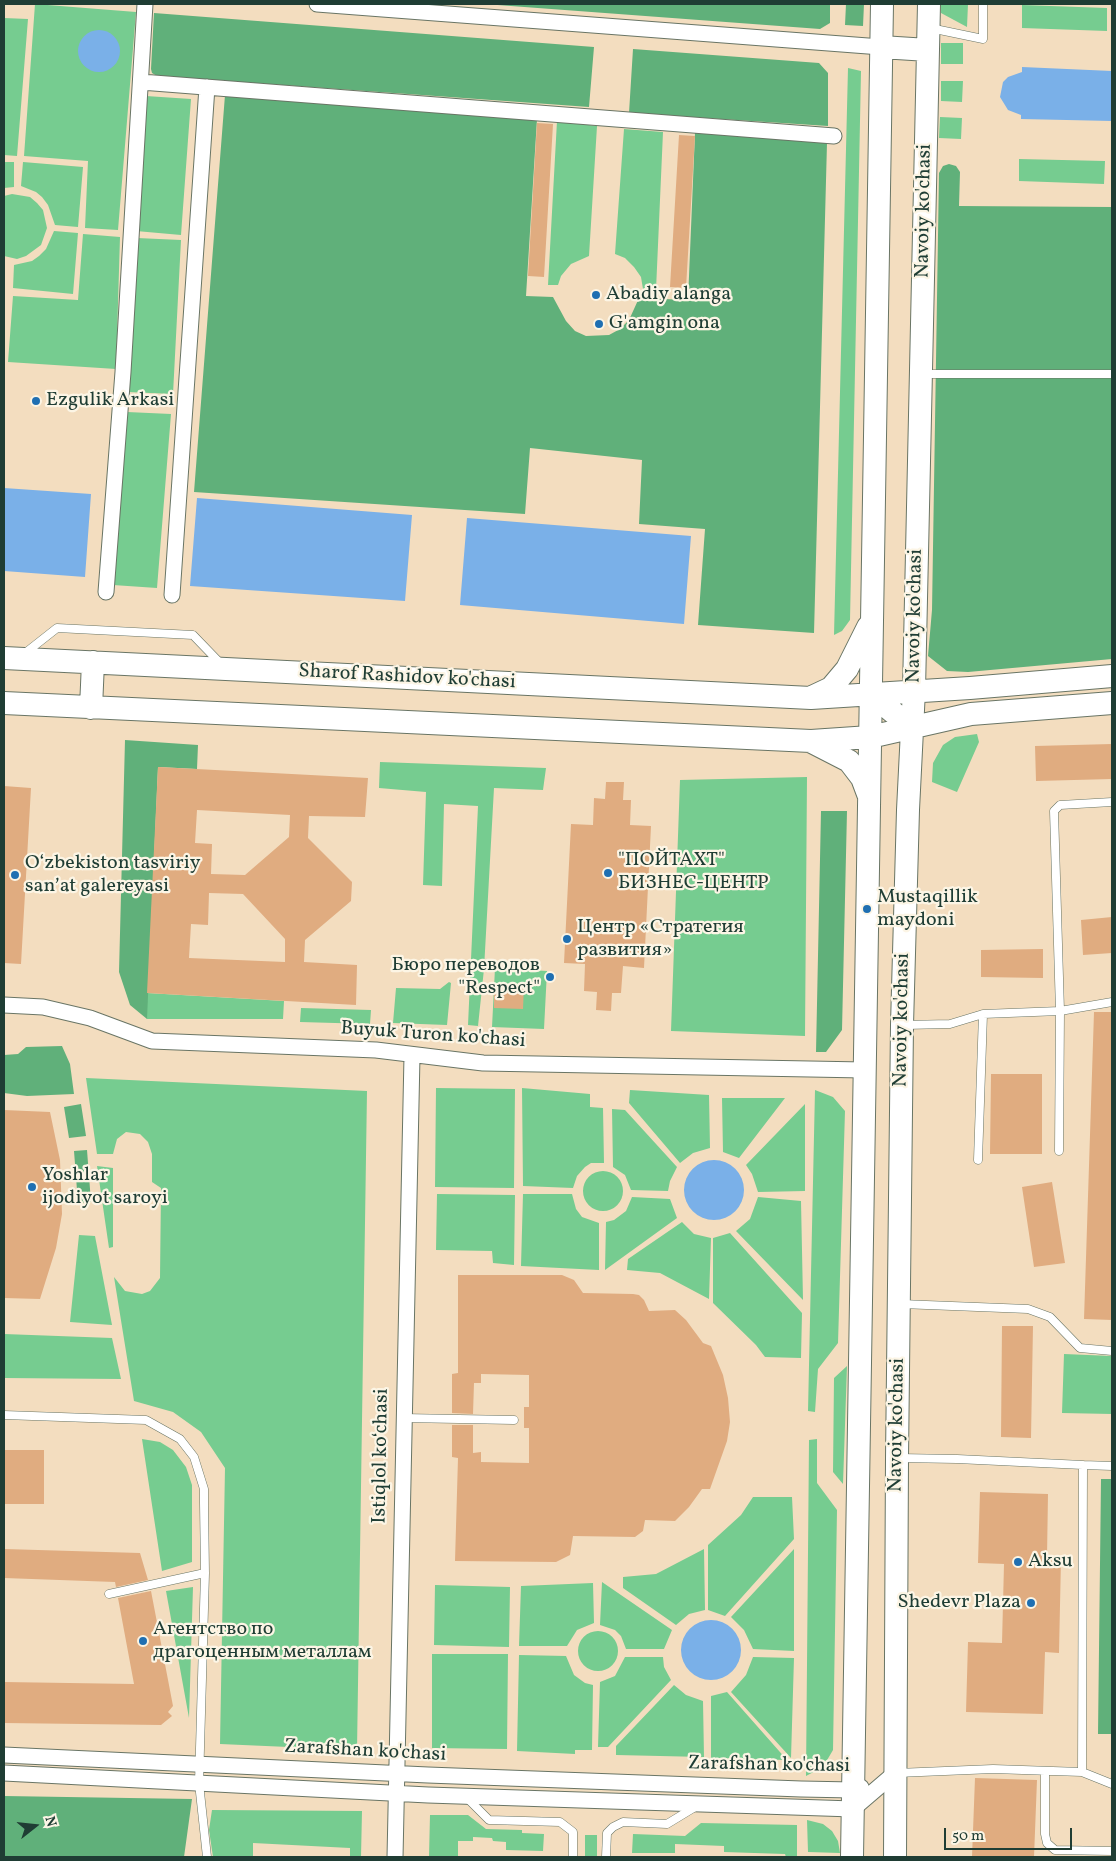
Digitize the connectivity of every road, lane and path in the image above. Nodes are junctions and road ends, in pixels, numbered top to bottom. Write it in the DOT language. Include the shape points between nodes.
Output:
graph roads {
  1 [pos="145,4"];
  2 [pos="318,4"];
  3 [pos="882,4"];
  4 [pos="929,4"];
  5 [pos="983,4"];
  6 [pos="928,28"];
  7 [pos="881,47"];
  8 [pos="928,50"];
  9 [pos="141,82"];
  10 [pos="207,87"];
  11 [pos="834,136"];
  12 [pos="922,374"];
  13 [pos="1112,374"];
  14 [pos="106,592"];
  15 [pos="172,595"];
  16 [pos="872,613"];
  17 [pos="11,658"];
  18 [pos="93,662"];
  19 [pos="226,669"];
  20 [pos="1112,676"];
  21 [pos="914,690"];
  22 [pos="871,694"];
  23 [pos="811,698"];
  24 [pos="1112,703"];
  25 [pos="4,704"];
  26 [pos="91,708"];
  27 [pos="912,728"];
  28 [pos="870,737"];
  29 [pos="811,741"];
  30 [pos="869,797"];
  31 [pos="1112,802"];
  32 [pos="1112,1002"];
  33 [pos="4,1005"];
  34 [pos="1060,1011"];
  35 [pos="982,1014"];
  36 [pos="902,1025"];
  37 [pos="412,1056"];
  38 [pos="864,1070"];
  39 [pos="1059,1151"];
  40 [pos="978,1160"];
  41 [pos="899,1304"];
  42 [pos="1112,1350"];
  43 [pos="4,1416"];
  44 [pos="403,1418"];
  45 [pos="514,1420"];
  46 [pos="897,1458"];
  47 [pos="1083,1465"];
  48 [pos="1112,1466"];
  49 [pos="205,1573"];
  50 [pos="109,1594"];
  51 [pos="4,1755"];
  52 [pos="199,1764"];
  53 [pos="1045,1772"];
  54 [pos="1082,1772"];
  55 [pos="4,1773"];
  56 [pos="396,1774"];
  57 [pos="896,1774"];
  58 [pos="199,1783"];
  59 [pos="1112,1784"];
  60 [pos="396,1794"];
  61 [pos="466,1797"];
  62 [pos="853,1799"];
  63 [pos="701,1804"];
  64 [pos="1112,1850"];
  65 [pos="207,1857"];
  66 [pos="395,1857"];
  67 [pos="573,1857"];
  68 [pos="606,1857"];
  69 [pos="852,1857"];
  70 [pos="895,1857"];
  1 -- 9 [label="street"];
  2 -- 7 [label="street"];
  3 -- 7 [label="main road"];
  4 -- 6 [label="main road, Navoiy ko'chasi"];
  5 -- 6 [label="lane" via="983,39"];
  6 -- 8 [label="main road, Navoiy ko'chasi"];
  7 -- 8 [label="main road"];
  7 -- 16 [label="main road, Navoiy ko'chasi"];
  8 -- 12 [label="main road, Navoiy ko'chasi"];
  9 -- 10 [label="street"];
  9 -- 14 [label="street"];
  10 -- 11 [label="street"];
  10 -- 15 [label="street"];
  12 -- 13 [label="lane"];
  12 -- 21 [label="main road, Navoiy ko'chasi"];
  16 -- 22 [label="main road, Navoiy ko'chasi"];
  16 -- 23 [label="main road" via="864,638 847,669 831,688"];
  17 -- 18 [label="main road, Sharof Rashidov ko'chasi"];
  17 -- 19 [label="lane" via="57,628 193,635"];
  18 -- 19 [label="main road, Sharof Rashidov ko'chasi"];
  18 -- 26 [label="main road"];
  19 -- 23 [label="main road, Sharof Rashidov ko'chasi"];
  20 -- 21 [label="main road, Sharof Rashidov ko'chasi"];
  21 -- 22 [label="main road, Sharof Rashidov ko'chasi"];
  21 -- 27 [label="main road, Navoiy ko'chasi"];
  22 -- 23 [label="main road, Sharof Rashidov ko'chasi"];
  22 -- 27 [label="main road"];
  22 -- 28 [label="main road, Navoiy ko'chasi"];
  24 -- 27 [label="main road" via="972,714"];
  25 -- 26 [label="main road"];
  26 -- 29 [label="main road"];
  27 -- 28 [label="main road"];
  27 -- 36 [label="main road, Navoiy ko'chasi"];
  28 -- 29 [label="main road"];
  28 -- 30 [label="main road, Navoiy ko'chasi"];
  29 -- 30 [label="main road" via="849,761 862,778"];
  30 -- 38 [label="main road, Navoiy ko'chasi"];
  31 -- 34 [label="lane" via="1060,805 1054,812"];
  32 -- 34 [label="lane"];
  33 -- 37 [label="street, Buyuk Turon ko'chasi" via="43,1007 90,1018 152,1041 376,1050"];
  34 -- 35 [label="lane"];
  34 -- 39 [label="lane"];
  35 -- 36 [label="lane" via="950,1024"];
  35 -- 40 [label="lane"];
  36 -- 41 [label="main road, Navoiy ko'chasi"];
  37 -- 38 [label="street, Buyuk Turon ko'chasi" via="482,1063"];
  37 -- 44 [label="street, Istiqlol ko‘chasi"];
  38 -- 62 [label="main road, Navoiy ko'chasi"];
  41 -- 42 [label="lane" via="1028,1309 1050,1317 1080,1348"];
  41 -- 46 [label="main road, Navoiy ko'chasi"];
  43 -- 49 [label="lane" via="146,1420 180,1439 194,1457 204,1488"];
  44 -- 45 [label="lane"];
  44 -- 56 [label="street, Istiqlol ko‘chasi"];
  46 -- 47 [label="lane"];
  46 -- 57 [label="main road, Navoiy ko'chasi"];
  47 -- 48 [label="lane"];
  47 -- 54 [label="lane"];
  49 -- 50 [label="lane"];
  49 -- 52 [label="lane"];
  51 -- 52 [label="street, Zarafshan ko'chasi"];
  52 -- 56 [label="street, Zarafshan ko'chasi"];
  52 -- 58 [label="lane"];
  53 -- 54 [label="lane"];
  53 -- 57 [label="lane" via="993,1769"];
  53 -- 64 [label="lane" via="1045,1834 1048,1843 1055,1850"];
  54 -- 59 [label="lane"];
  55 -- 58 [label="street, Zarafshan ko'chasi"];
  56 -- 60 [label="street, Istiqlol ko‘chasi"];
  56 -- 62 [label="street, Zarafshan ko'chasi"];
  57 -- 62 [label="street, Zarafshan ko'chasi"];
  57 -- 70 [label="main road, Navoiy ko'chasi"];
  58 -- 60 [label="street, Zarafshan ko'chasi"];
  58 -- 65 [label="lane"];
  60 -- 61 [label="street, Zarafshan ko'chasi"];
  60 -- 66 [label="street, Istiqlol ko‘chasi"];
  61 -- 63 [label="street, Zarafshan ko'chasi"];
  61 -- 67 [label="lane" via="489,1820 560,1822 573,1832"];
  62 -- 63 [label="street, Zarafshan ko'chasi"];
  62 -- 69 [label="main road, Navoiy ko'chasi"];
  63 -- 68 [label="lane" via="667,1824 623,1822 612,1827 607,1833"];
}
